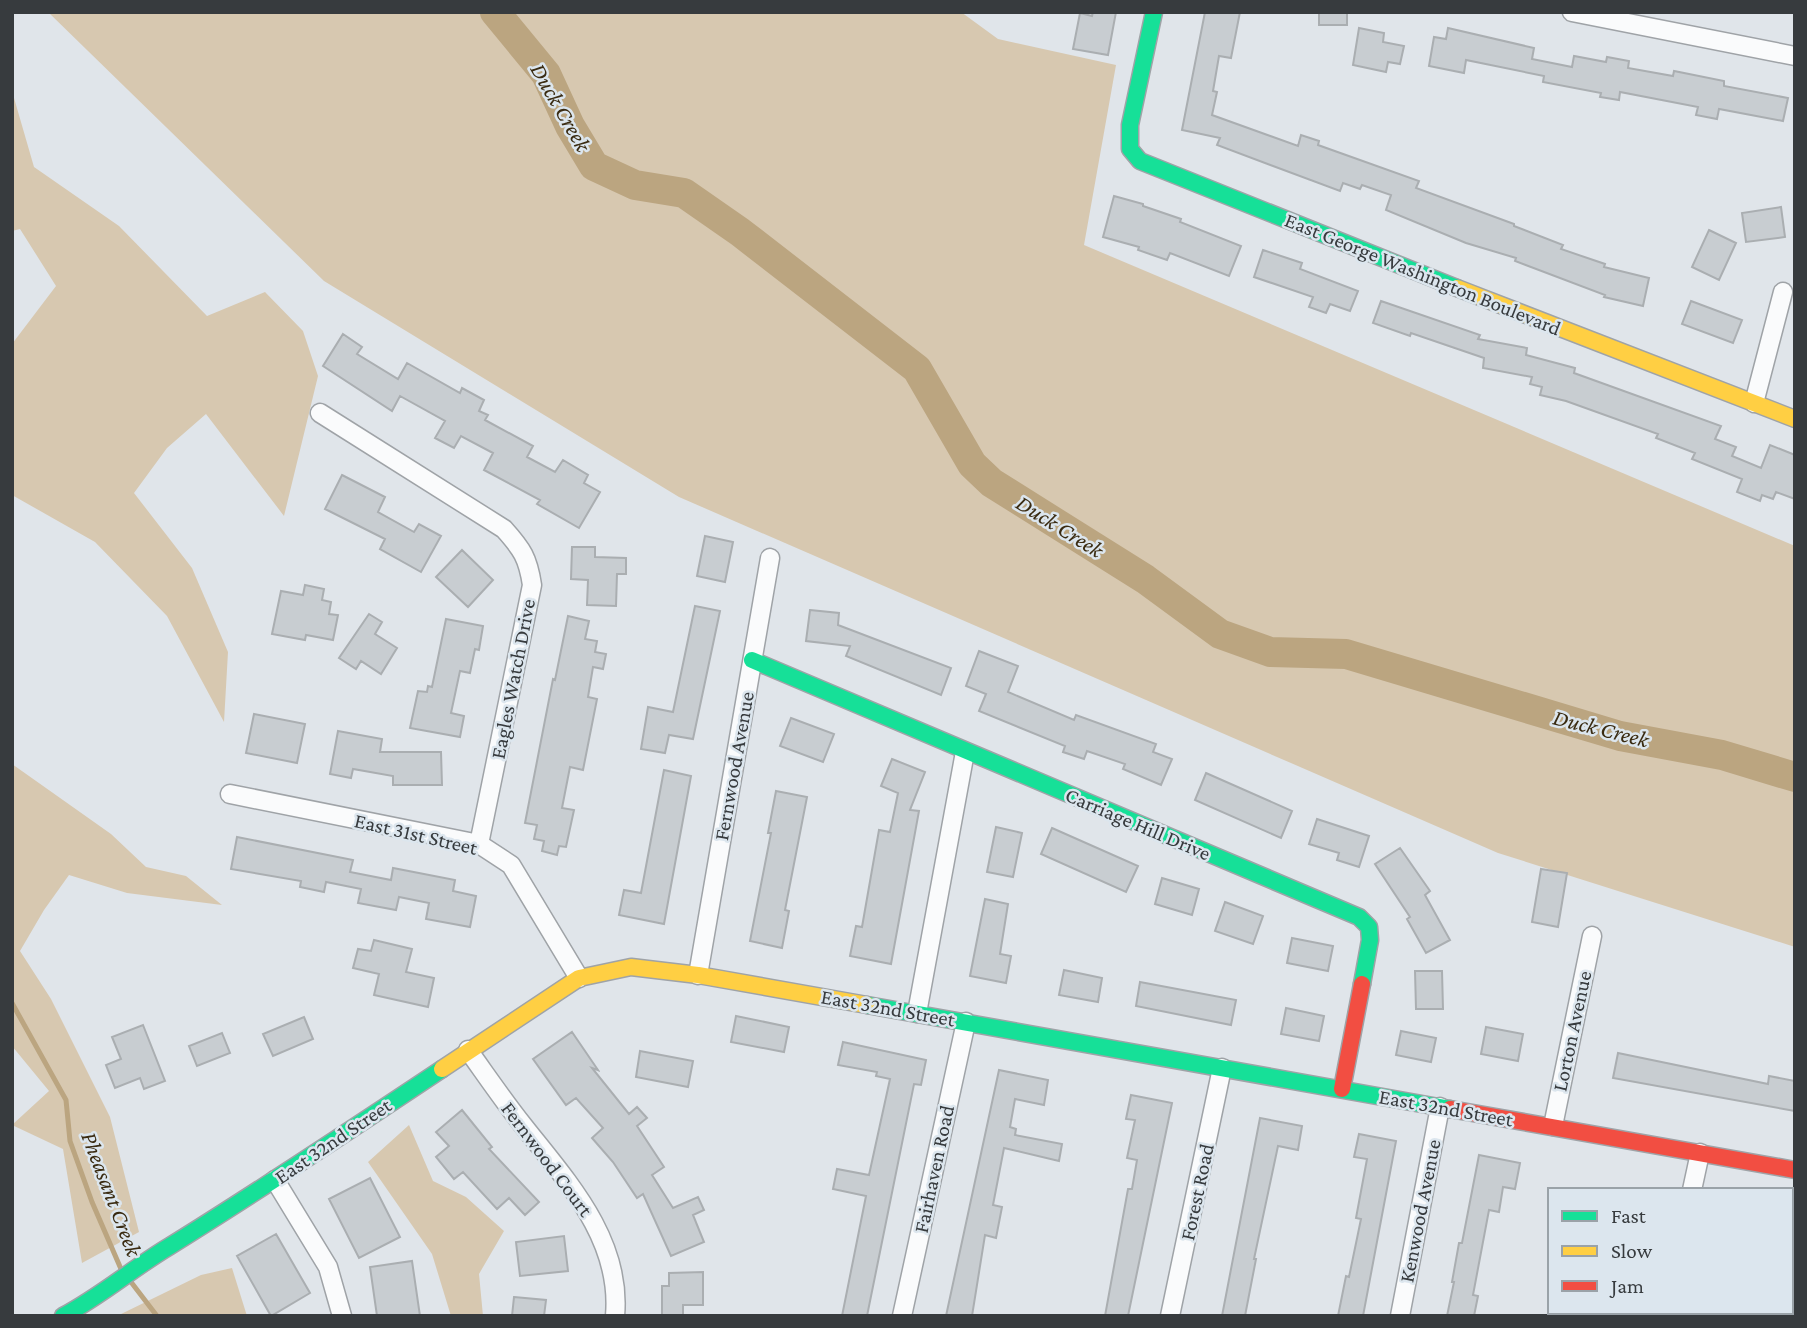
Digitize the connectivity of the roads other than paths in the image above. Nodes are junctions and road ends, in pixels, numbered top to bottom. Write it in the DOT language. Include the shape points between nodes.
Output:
graph roads {
  1 [pos="1154,12"];
  2 [pos="1572,12"];
  3 [pos="1795,56"];
  4 [pos="1783,292"];
  5 [pos="1754,403"];
  6 [pos="320,413"];
  7 [pos="1795,419"];
  8 [pos="770,558"];
  9 [pos="752,660"];
  10 [pos="965,752"];
  11 [pos="230,794"];
  12 [pos="479,845"];
  13 [pos="1592,936"];
  14 [pos="698,975"];
  15 [pos="579,978"];
  16 [pos="917,1013"];
  17 [pos="966,1022"];
  18 [pos="468,1050"];
  19 [pos="1222,1068"];
  20 [pos="1342,1089"];
  21 [pos="1440,1107"];
  22 [pos="1553,1126"];
  23 [pos="1700,1153"];
  24 [pos="1795,1170"];
  25 [pos="275,1180"];
  26 [pos="1692,1188"];
  27 [pos="67,1314"];
  28 [pos="342,1316"];
  29 [pos="615,1316"];
  30 [pos="902,1316"];
  31 [pos="1170,1316"];
  32 [pos="1400,1316"];
  1 -- 5 [label="street, East George Washington Boulevard" via="1130,125 1130,149 1140,161"];
  2 -- 3 [label="street"];
  4 -- 5 [label="street"];
  5 -- 7 [label="street, East George Washington Boulevard"];
  6 -- 12 [label="street, Eagles Watch Drive" via="504,529 521,547 529,565 532,585"];
  8 -- 9 [label="street, Fernwood Avenue"];
  9 -- 10 [label="street, Carriage Hill Drive"];
  9 -- 14 [label="street, Fernwood Avenue"];
  10 -- 16 [label="street"];
  10 -- 20 [label="street, Carriage Hill Drive" via="1359,917 1369,927 1370,940"];
  11 -- 12 [label="street, East 31st Street"];
  12 -- 15 [label="street, East 31st Street" via="510,865"];
  13 -- 22 [label="street, Lorton Avenue"];
  14 -- 15 [label="street, East 32nd Street" via="631,967"];
  14 -- 16 [label="street, East 32nd Street"];
  15 -- 18 [label="street, East 32nd Street"];
  16 -- 17 [label="street, East 32nd Street"];
  17 -- 19 [label="street, East 32nd Street"];
  17 -- 30 [label="street, Fairhaven Road"];
  18 -- 25 [label="street, East 32nd Street"];
  18 -- 29 [label="street, Fernwood Court" via="574,1189 597,1227 610,1261"];
  19 -- 20 [label="street, East 32nd Street"];
  19 -- 31 [label="street, Forest Road"];
  20 -- 21 [label="street, East 32nd Street"];
  21 -- 22 [label="street, East 32nd Street"];
  21 -- 32 [label="street, Kenwood Avenue"];
  22 -- 23 [label="street, East 32nd Street"];
  23 -- 24 [label="street, East 32nd Street"];
  23 -- 26 [label="street"];
  25 -- 27 [label="street, East 32nd Street"];
  25 -- 28 [label="street" via="328,1267"];
}
